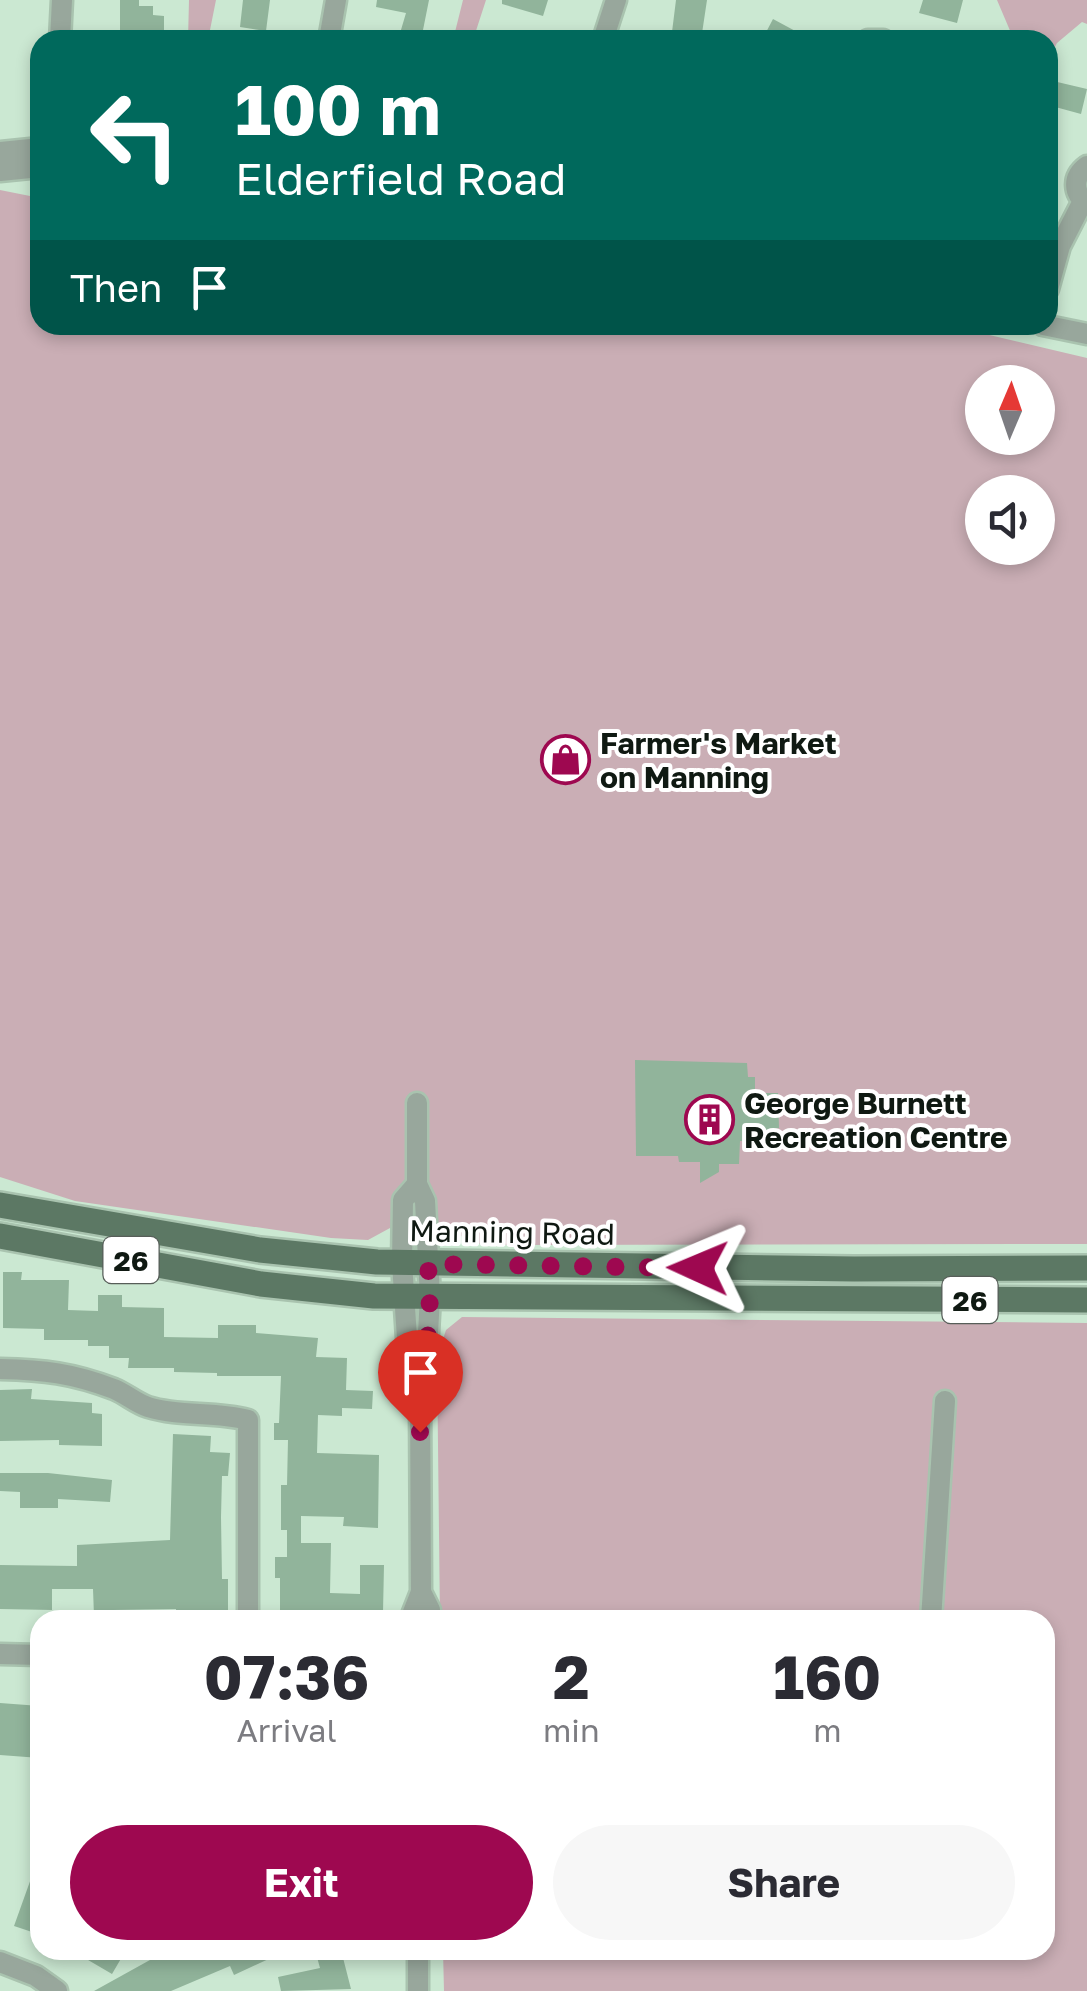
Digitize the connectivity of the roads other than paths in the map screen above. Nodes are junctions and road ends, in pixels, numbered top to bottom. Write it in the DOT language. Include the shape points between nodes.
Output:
graph roads {
  1 [pos="62,0"];
  2 [pos="336,0"];
  3 [pos="616,0"];
  4 [pos="60,30"];
  5 [pos="330,30"];
  6 [pos="606,30"];
  7 [pos="30,149"];
  8 [pos="0,152"];
  9 [pos="1087,166"];
  10 [pos="30,168"];
  11 [pos="0,171"];
  12 [pos="1085,203"];
  13 [pos="1058,253"];
  14 [pos="1058,328"];
  15 [pos="1087,334"];
  16 [pos="417,1103"];
  17 [pos="0,1205"];
  18 [pos="0,1236"];
  19 [pos="415,1264"];
  20 [pos="1087,1268"];
  21 [pos="417,1297"];
  22 [pos="1087,1300"];
  23 [pos="0,1369"];
  24 [pos="945,1401"];
  25 [pos="421,1592"];
  26 [pos="248,1610"];
  27 [pos="412,1610"];
  28 [pos="430,1610"];
  29 [pos="932,1610"];
  30 [pos="0,1654"];
  31 [pos="30,1655"];
  32 [pos="418,1960"];
  33 [pos="0,1962"];
  34 [pos="56,1991"];
  35 [pos="418,1991"];
  1 -- 4 [label="street"];
  2 -- 5 [label="street"];
  3 -- 6 [label="street"];
  7 -- 8 [label="street"];
  9 -- 12 [label="street" via="1075,184"];
  10 -- 11 [label="street"];
  12 -- 13 [label="street"];
  14 -- 15 [label="street"];
  16 -- 19 [label="street" via="416,1184 425,1201"];
  17 -- 19 [label="main road, Manning Road / 26" via="260,1250"];
  18 -- 21 [label="main road, 26" via="261,1284"];
  19 -- 20 [label="main road, Manning Road / 26"];
  19 -- 21 [label="street"];
  21 -- 22 [label="main road, 26"];
  21 -- 25 [label="street" via="409,1368 420,1392"];
  23 -- 26 [label="street" via="57,1371 147,1406 248,1420"];
  24 -- 29 [label="street"];
  25 -- 27 [label="street"];
  25 -- 28 [label="street"];
  30 -- 31 [label="street"];
  32 -- 35 [label="street"];
  33 -- 34 [label="street"];
}
